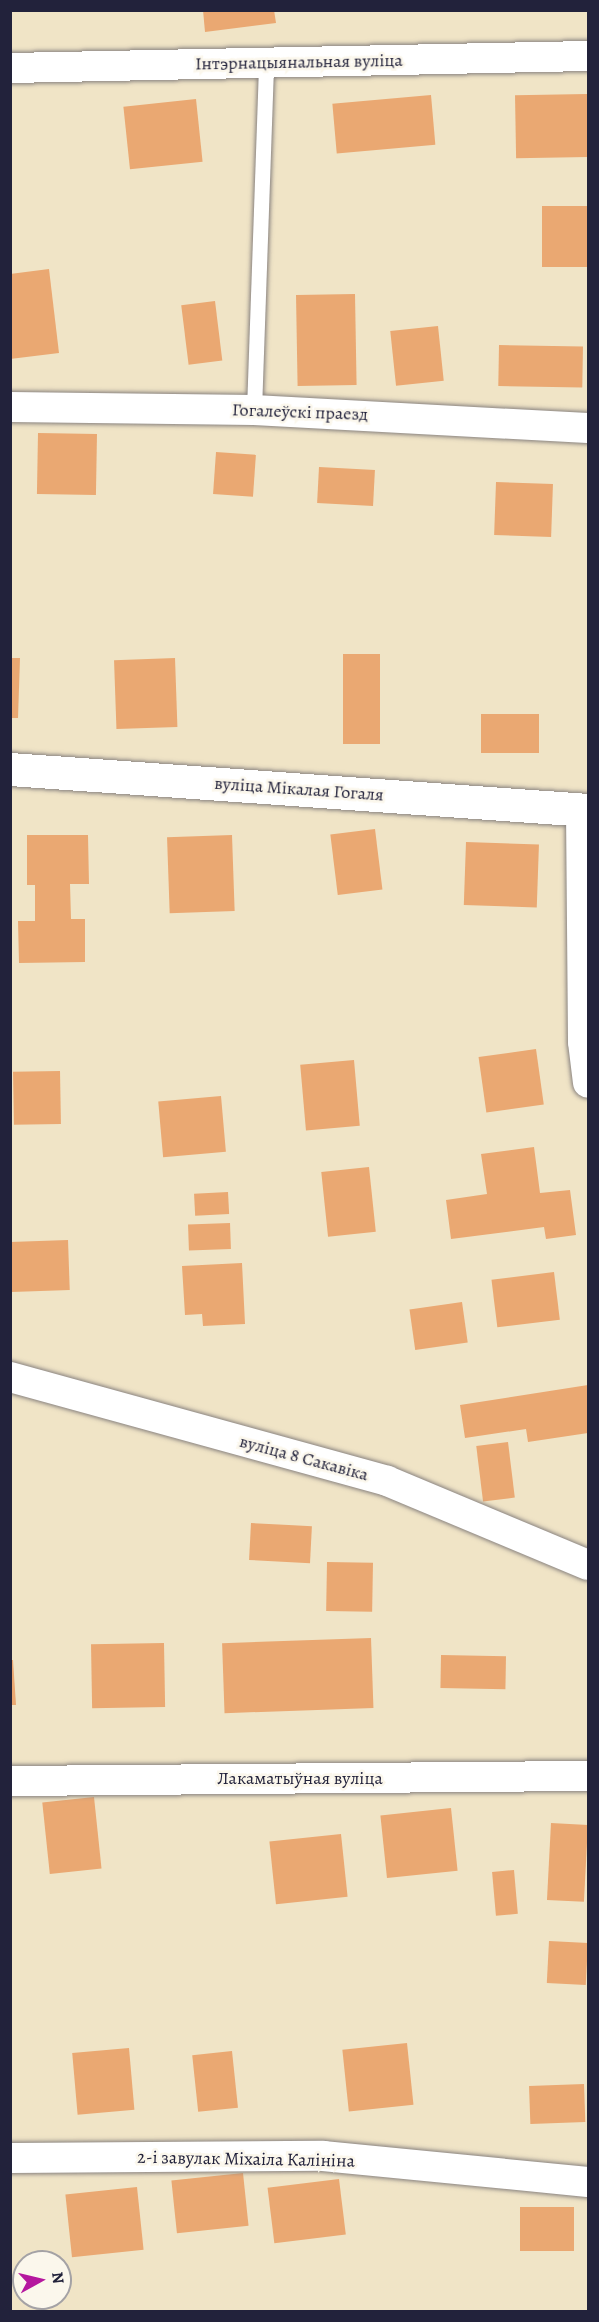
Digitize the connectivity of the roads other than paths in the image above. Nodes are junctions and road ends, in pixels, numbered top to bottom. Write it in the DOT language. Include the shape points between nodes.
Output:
graph roads {
  1 [pos="588,56"];
  2 [pos="266,63"];
  3 [pos="10,68"];
  4 [pos="10,407"];
  5 [pos="254,410"];
  6 [pos="588,428"];
  7 [pos="10,769"];
  8 [pos="585,810"];
  9 [pos="588,1083"];
  10 [pos="10,1377"];
  11 [pos="588,1565"];
  12 [pos="588,1776"];
  13 [pos="10,1781"];
  14 [pos="10,2158"];
  15 [pos="588,2182"];
  1 -- 2 [label="street, Інтэрнацыянальная вуліца"];
  2 -- 3 [label="street, Інтэрнацыянальная вуліца"];
  2 -- 5 [label="lane"];
  4 -- 5 [label="street, Гогалеўскі праезд"];
  5 -- 6 [label="street, Гогалеўскі праезд"];
  7 -- 8 [label="street, вуліца Мікалая Гогаля"];
  8 -- 9 [label="street" via="583,1042"];
  10 -- 11 [label="street, вуліца 8 Сакавіка" via="387,1481"];
  12 -- 13 [label="street, Лакаматыўная вуліца"];
  14 -- 15 [label="street, 2-і завулак Міхаіла Калініна" via="323,2156"];
}
